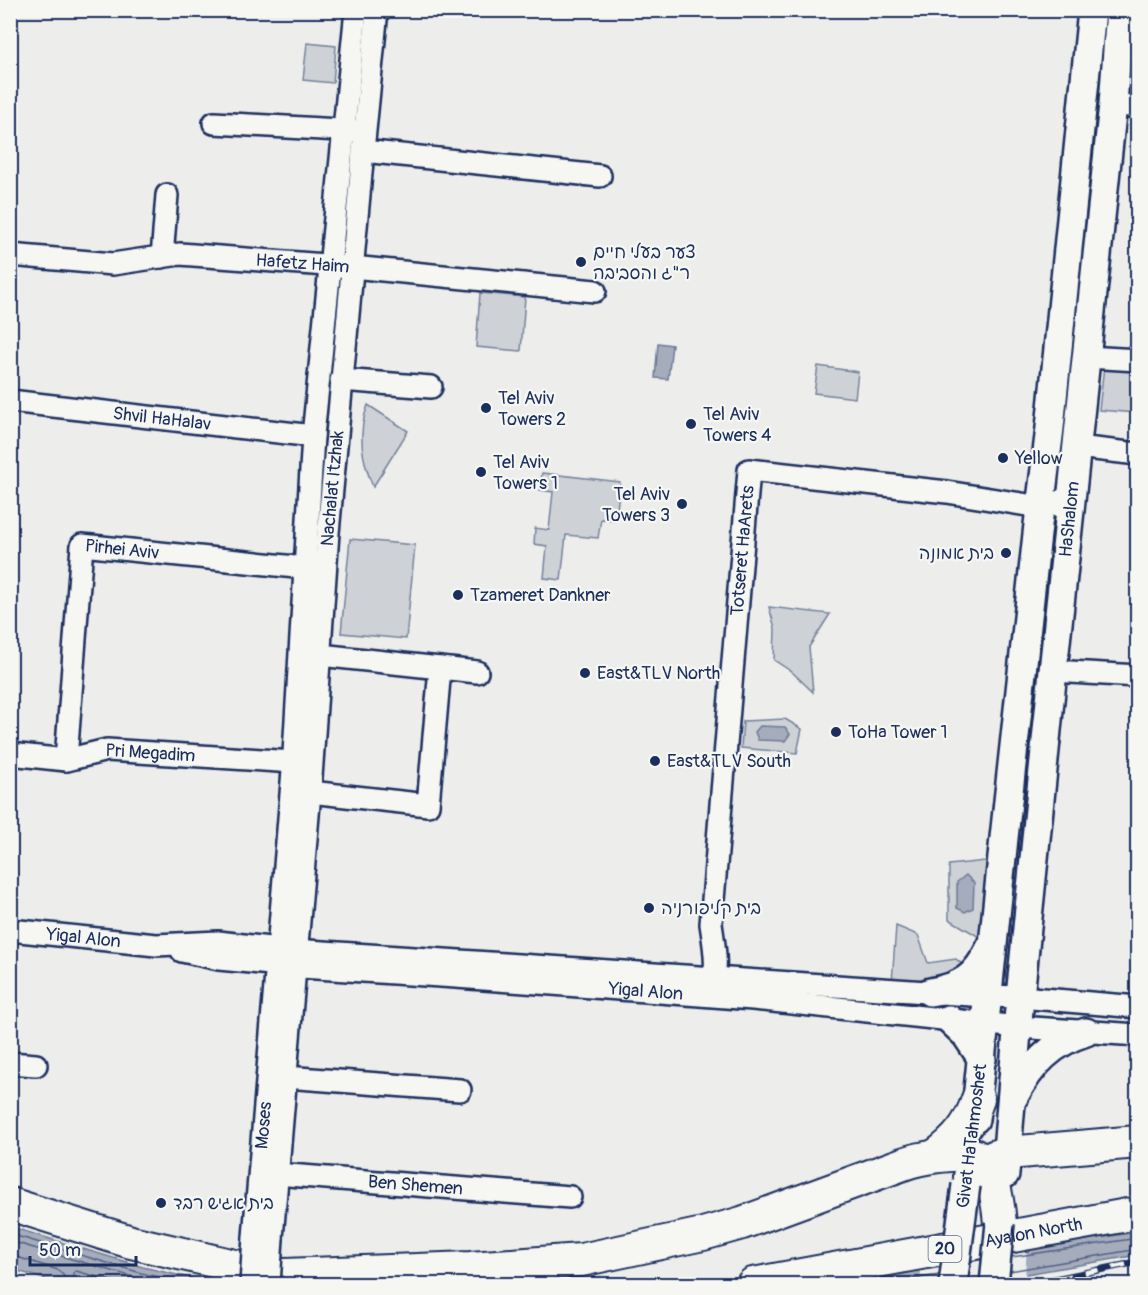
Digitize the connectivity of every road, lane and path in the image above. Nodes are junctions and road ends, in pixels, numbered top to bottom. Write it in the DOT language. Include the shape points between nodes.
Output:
graph roads {
  1 [pos="356,10"];
  2 [pos="377,10"];
  3 [pos="1092,10"];
  4 [pos="1120,10"];
  5 [pos="1125,106"];
  6 [pos="214,123"];
  7 [pos="344,130"];
  8 [pos="364,141"];
  9 [pos="600,176"];
  10 [pos="167,195"];
  11 [pos="10,255"];
  12 [pos="162,257"];
  13 [pos="331,266"];
  14 [pos="352,267"];
  15 [pos="595,291"];
  16 [pos="1087,357"];
  17 [pos="1137,360"];
  18 [pos="341,380"];
  19 [pos="431,387"];
  20 [pos="10,401"];
  21 [pos="314,436"];
  22 [pos="1077,447"];
  23 [pos="1137,454"];
  24 [pos="1072,493"];
  25 [pos="1040,507"];
  26 [pos="305,568"];
  27 [pos="324,597"];
  28 [pos="320,656"];
  29 [pos="441,668"];
  30 [pos="1053,671"];
  31 [pos="477,672"];
  32 [pos="1137,676"];
  33 [pos="10,754"];
  34 [pos="66,760"];
  35 [pos="294,762"];
  36 [pos="310,792"];
  37 [pos="10,930"];
  38 [pos="993,941"];
  39 [pos="287,957"];
  40 [pos="705,984"];
  41 [pos="930,992"];
  42 [pos="987,996"];
  43 [pos="1020,997"];
  44 [pos="1137,1007"];
  45 [pos="949,1019"];
  46 [pos="986,1024"];
  47 [pos="1018,1027"];
  48 [pos="1086,1032"];
  49 [pos="1137,1035"];
  50 [pos="982,1059"];
  51 [pos="10,1063"];
  52 [pos="36,1065"];
  53 [pos="285,1077"];
  54 [pos="460,1090"];
  55 [pos="978,1100"];
  56 [pos="1137,1142"];
  57 [pos="935,1156"];
  58 [pos="990,1158"];
  59 [pos="268,1174"];
  60 [pos="570,1197"];
  61 [pos="10,1204"];
  62 [pos="1137,1213"];
  63 [pos="1000,1223"];
  64 [pos="263,1238"];
  65 [pos="276,1280"];
  66 [pos="250,1284"];
  67 [pos="348,1284"];
  68 [pos="753,1284"];
  69 [pos="953,1284"];
  70 [pos="994,1284"];
  1 -- 7 [label="street, Nachalat Itzhak"];
  2 -- 8 [label="street, Nachalat Itzhak"];
  3 -- 25 [label="main road, HaShalom"];
  4 -- 5 [label="main road, HaShalom"];
  5 -- 16 [label="main road, HaShalom"];
  6 -- 7 [label="street"];
  7 -- 8 [label="street"];
  7 -- 13 [label="street, Nachalat Itzhak"];
  8 -- 9 [label="street"];
  8 -- 14 [label="street, Nachalat Itzhak"];
  10 -- 12 [label="street"];
  11 -- 12 [label="street, Hafetz Haim" via="113,264"];
  12 -- 13 [label="street, Hafetz Haim" via="180,254"];
  13 -- 14 [label="street, Hafetz Haim"];
  13 -- 21 [label="street, Nachalat Itzhak"];
  14 -- 15 [label="street, Hafetz Haim"];
  14 -- 18 [label="street, Nachalat Itzhak"];
  16 -- 17 [label="street"];
  16 -- 22 [label="main road, HaShalom"];
  18 -- 19 [label="street"];
  18 -- 27 [label="street, Nachalat Itzhak"];
  20 -- 21 [label="street, Shvil HaHalav"];
  21 -- 26 [label="street, Nachalat Itzhak"];
  22 -- 23 [label="street"];
  22 -- 24 [label="main road, HaShalom"];
  24 -- 25 [label="street" via="1048,507"];
  24 -- 30 [label="main road, HaShalom"];
  25 -- 38 [label="main road, HaShalom"];
  25 -- 40 [label="street, Totseret HaArets" via="947,492 748,470 711,924 715,960"];
  26 -- 27 [label="street" via="316,575"];
  26 -- 34 [label="street, Pirhei Aviv" via="82,545"];
  26 -- 35 [label="street, Nachalat Itzhak"];
  27 -- 28 [label="street, Nachalat Itzhak"];
  28 -- 29 [label="street"];
  28 -- 36 [label="street, Nachalat Itzhak"];
  29 -- 31 [label="street"];
  29 -- 36 [label="street" via="428,804"];
  30 -- 32 [label="street"];
  30 -- 43 [label="main road, HaShalom"];
  33 -- 34 [label="street, Pri Megadim"];
  34 -- 35 [label="street, Pri Megadim" via="107,750"];
  35 -- 39 [label="street, Nachalat Itzhak"];
  36 -- 39 [label="street, Nachalat Itzhak"];
  37 -- 39 [label="street, Yigal Alon" via="156,945 219,959"];
  38 -- 41 [label="main road" via="970,978 958,986"];
  38 -- 42 [label="main road, HaShalom"];
  39 -- 40 [label="street, Yigal Alon" via="466,960"];
  39 -- 53 [label="street, Moses"];
  39 -- 59 [label="street, Moses"];
  40 -- 41 [label="street, Yigal Alon"];
  40 -- 45 [label="street, Yigal Alon" via="753,999"];
  41 -- 42 [label="street, Yigal Alon"];
  42 -- 43 [label="street, Yigal Alon"];
  42 -- 46 [label="main road, HaShalom"];
  43 -- 44 [label="street, Yigal Alon"];
  43 -- 47 [label="main road, HaShalom"];
  45 -- 46 [label="street, Yigal Alon"];
  45 -- 50 [label="main road"];
  46 -- 47 [label="street, Yigal Alon"];
  46 -- 50 [label="main road, Givat HaTahmoshet"];
  47 -- 48 [label="street, Yigal Alon"];
  47 -- 58 [label="main road, Givat HaTahmoshet"];
  48 -- 49 [label="street, Yigal Alon"];
  48 -- 58 [label="main road" via="1040,1059 1027,1074"];
  50 -- 55 [label="main road, Givat HaTahmoshet"];
  51 -- 52 [label="street"];
  53 -- 54 [label="street"];
  53 -- 59 [label="street, Moses"];
  55 -- 57 [label="highway" via="966,1126"];
  55 -- 58 [label="main road, Givat HaTahmoshet"];
  56 -- 58 [label="highway" via="1062,1147 1022,1137"];
  57 -- 58 [label="highway"];
  57 -- 65 [label="highway" via="914,1160 742,1223 581,1260"];
  58 -- 63 [label="highway"];
  58 -- 69 [label="main road, Givat HaTahmoshet, bridge"];
  59 -- 60 [label="street, Ben Shemen"];
  59 -- 64 [label="street, Moses"];
  61 -- 65 [label="highway" via="131,1242 235,1266"];
  62 -- 68 [label="highway, Ayalon North / 20"];
  63 -- 70 [label="main road, bridge"];
  64 -- 65 [label="street, Moses, bridge"];
  64 -- 66 [label="street, Moses, bridge"];
  65 -- 67 [label="highway"];
}
